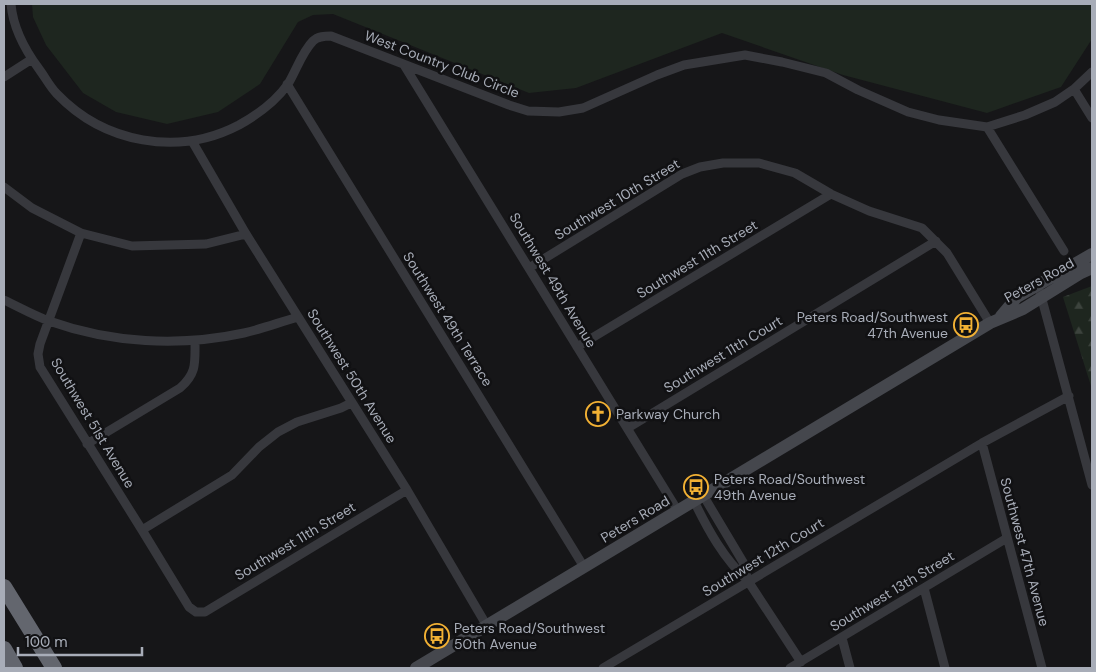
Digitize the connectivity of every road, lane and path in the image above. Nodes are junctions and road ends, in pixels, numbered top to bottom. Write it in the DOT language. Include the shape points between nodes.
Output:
graph roads {
  1 [pos="11,4"];
  2 [pos="32,59"];
  3 [pos="404,64"];
  4 [pos="1092,72"];
  5 [pos="4,77"];
  6 [pos="287,84"];
  7 [pos="1074,89"];
  8 [pos="1092,118"];
  9 [pos="987,127"];
  10 [pos="192,141"];
  11 [pos="4,187"];
  12 [pos="831,194"];
  13 [pos="81,233"];
  14 [pos="246,234"];
  15 [pos="936,241"];
  16 [pos="1064,251"];
  17 [pos="1092,254"];
  18 [pos="529,268"];
  19 [pos="1092,268"];
  20 [pos="1038,285"];
  21 [pos="1042,298"];
  22 [pos="4,300"];
  23 [pos="298,317"];
  24 [pos="995,320"];
  25 [pos="49,321"];
  26 [pos="195,340"];
  27 [pos="577,347"];
  28 [pos="1069,396"];
  29 [pos="352,403"];
  30 [pos="628,428"];
  31 [pos="982,443"];
  32 [pos="87,444"];
  33 [pos="1092,485"];
  34 [pos="407,490"];
  35 [pos="699,498"];
  36 [pos="678,511"];
  37 [pos="142,530"];
  38 [pos="1007,538"];
  39 [pos="584,567"];
  40 [pos="748,581"];
  41 [pos="4,587"];
  42 [pos="924,588"];
  43 [pos="196,612"];
  44 [pos="487,626"];
  45 [pos="842,638"];
  46 [pos="4,649"];
  47 [pos="801,662"];
  48 [pos="16,668"];
  49 [pos="54,668"];
  50 [pos="416,668"];
  51 [pos="603,668"];
  52 [pos="790,668"];
  53 [pos="850,668"];
  54 [pos="945,668"];
  55 [pos="1042,668"];
  1 -- 2 [label="street, West Country Club Circle" via="17,32"];
  2 -- 5 [label="street"];
  2 -- 10 [label="street, West Country Club Circle" via="56,94 89,120 127,137 162,143"];
  3 -- 6 [label="street, West Country Club Circle" via="331,36 321,37 308,48"];
  3 -- 9 [label="street, West Country Club Circle" via="528,111 559,112 583,108 684,65 745,56 826,72 908,112"];
  3 -- 18 [label="street, Southwest 49th Avenue"];
  4 -- 7 [label="street"];
  6 -- 10 [label="street, West Country Club Circle" via="277,97 238,125"];
  6 -- 39 [label="street, Southwest 49th Terrace"];
  7 -- 8 [label="street"];
  7 -- 9 [label="street" via="1055,102"];
  9 -- 16 [label="street"];
  10 -- 14 [label="street, Southwest 50th Avenue"];
  11 -- 13 [label="street" via="32,208"];
  12 -- 15 [label="street" via="869,211 922,228"];
  12 -- 18 [label="street, Southwest 10th Street" via="795,173 759,163 700,167 682,174"];
  12 -- 27 [label="street, Southwest 11th Street"];
  13 -- 14 [label="street" via="132,246 206,244"];
  13 -- 25 [label="street, Southwest 51st Avenue"];
  14 -- 23 [label="street, Southwest 50th Avenue"];
  15 -- 24 [label="street"];
  15 -- 30 [label="street, Southwest 11th Court"];
  17 -- 20 [label="main road, Peters Road"];
  18 -- 27 [label="street, Southwest 49th Avenue"];
  19 -- 21 [label="main road, Peters Road"];
  20 -- 21 [label="street"];
  20 -- 24 [label="main road, Peters Road" via="1017,298"];
  21 -- 24 [label="main road, Peters Road"];
  21 -- 28 [label="street"];
  22 -- 25 [label="street"];
  23 -- 26 [label="street" via="244,333"];
  23 -- 29 [label="street, Southwest 50th Avenue"];
  24 -- 35 [label="main road, Peters Road"];
  25 -- 26 [label="street" via="110,337 154,342"];
  25 -- 32 [label="street, Southwest 51st Avenue" via="38,354 40,367"];
  26 -- 32 [label="street" via="194,369 190,379"];
  27 -- 30 [label="street, Southwest 49th Avenue"];
  28 -- 31 [label="street, Southwest 12th Court"];
  28 -- 33 [label="street"];
  29 -- 34 [label="street, Southwest 50th Avenue"];
  29 -- 37 [label="street" via="278,432 258,447 232,475"];
  30 -- 36 [label="street, Southwest 49th Avenue"];
  31 -- 38 [label="street, Southwest 47th Avenue"];
  31 -- 40 [label="street, Southwest 12th Court"];
  32 -- 37 [label="street, Southwest 51st Avenue"];
  34 -- 43 [label="street, Southwest 11th Street" via="205,612"];
  34 -- 44 [label="street, Southwest 50th Avenue"];
  35 -- 36 [label="main road, Peters Road"];
  35 -- 40 [label="street" via="743,562"];
  35 -- 40 [label="street" via="713,539"];
  36 -- 39 [label="main road, Peters Road"];
  37 -- 43 [label="street, Southwest 51st Avenue" via="189,607"];
  38 -- 42 [label="street, Southwest 13th Street"];
  38 -- 55 [label="street, Southwest 47th Avenue"];
  39 -- 44 [label="main road, Peters Road"];
  40 -- 47 [label="street"];
  40 -- 51 [label="street, Southwest 12th Court"];
  41 -- 49 [label="highway"];
  42 -- 45 [label="street, Southwest 13th Street"];
  42 -- 54 [label="street"];
  44 -- 50 [label="main road, Peters Road"];
  45 -- 47 [label="street, Southwest 13th Street"];
  45 -- 53 [label="street"];
  46 -- 48 [label="highway"];
  47 -- 52 [label="street, Southwest 13th Street"];
}
